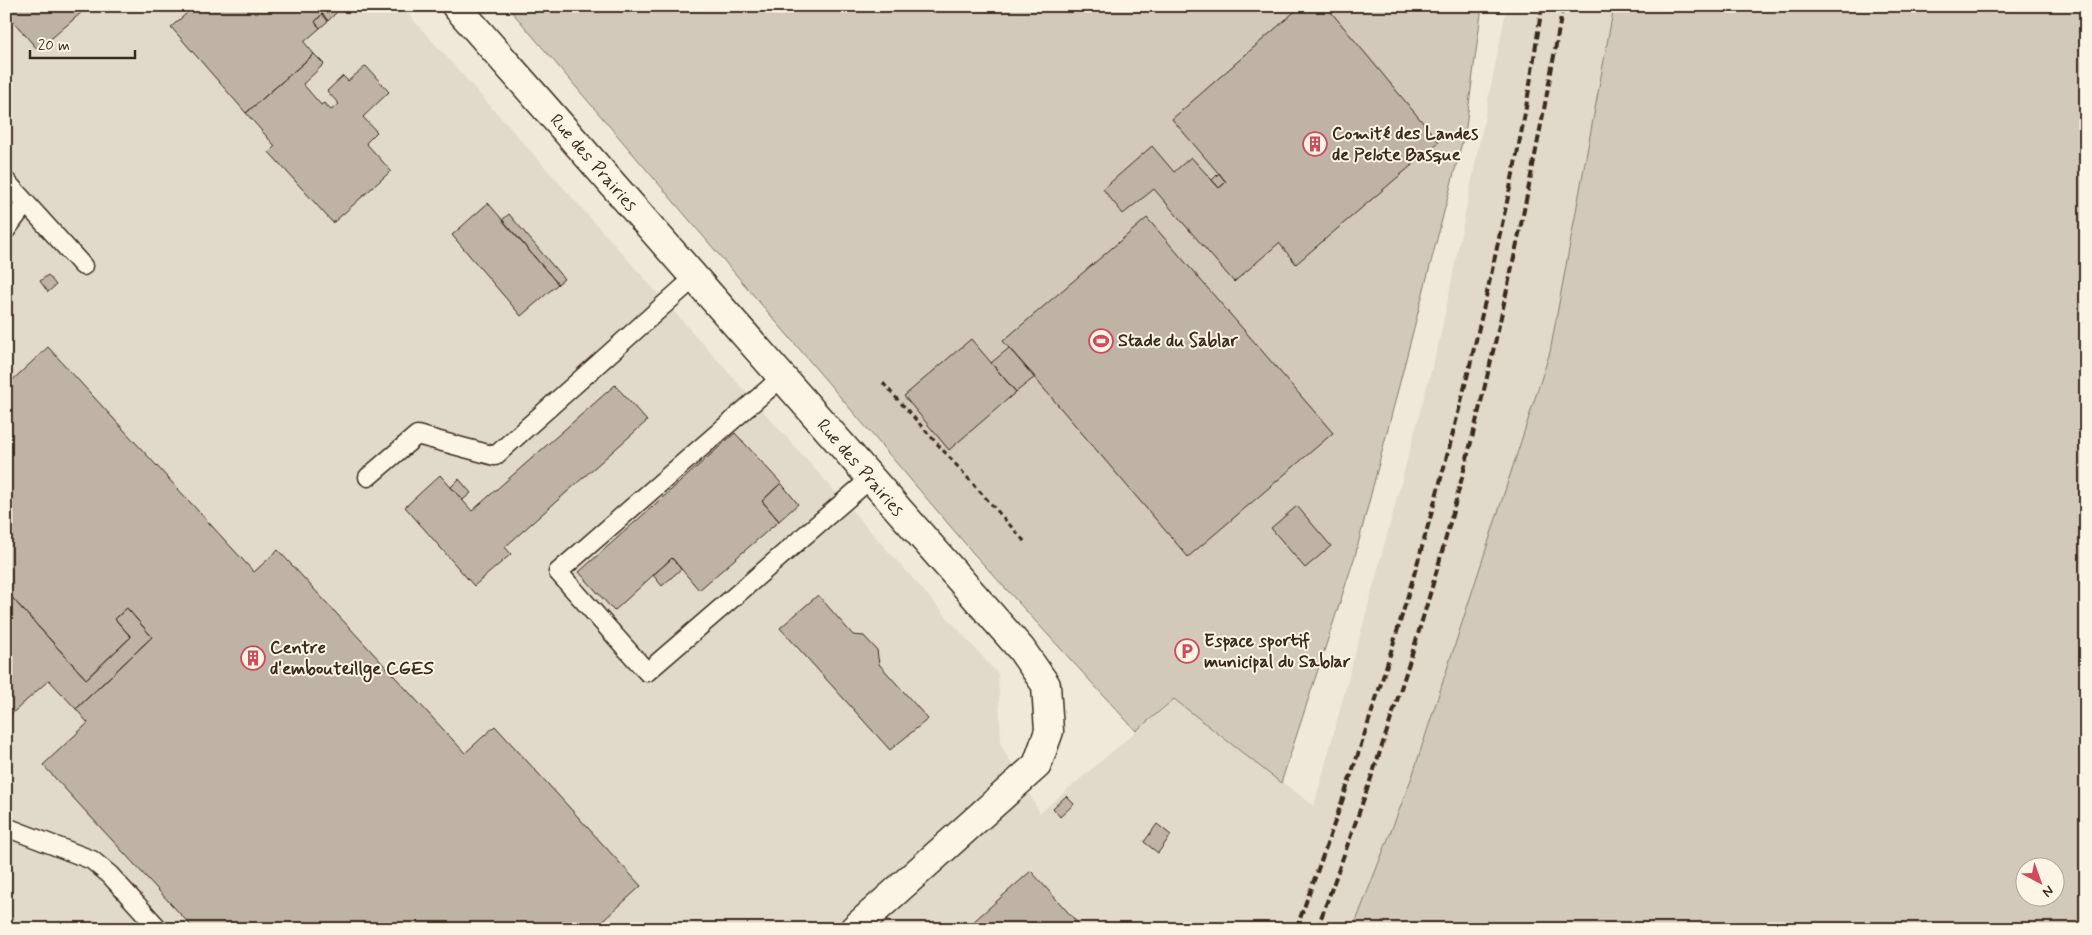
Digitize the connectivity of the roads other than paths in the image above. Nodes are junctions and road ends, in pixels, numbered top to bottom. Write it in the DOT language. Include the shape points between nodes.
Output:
graph roads {
  1 [pos="456,6"];
  2 [pos="6,181"];
  3 [pos="26,203"];
  4 [pos="6,230"];
  5 [pos="83,266"];
  6 [pos="694,278"];
  7 [pos="781,378"];
  8 [pos="368,477"];
  9 [pos="870,479"];
  10 [pos="6,827"];
  11 [pos="159,929"];
  12 [pos="854,929"];
  1 -- 6 [label="street, Rue des Prairies"];
  2 -- 3 [label="lane"];
  3 -- 4 [label="lane"];
  3 -- 5 [label="lane"];
  6 -- 7 [label="street, Rue des Prairies"];
  6 -- 8 [label="lane" via="495,456 417,435"];
  7 -- 9 [label="street, Rue des Prairies"];
  7 -- 9 [label="lane" via="558,572 647,672"];
  9 -- 12 [label="street, Rue des Prairies" via="1021,650 1046,685 1049,731 1037,765"];
  10 -- 11 [label="lane" via="92,860"];
}
